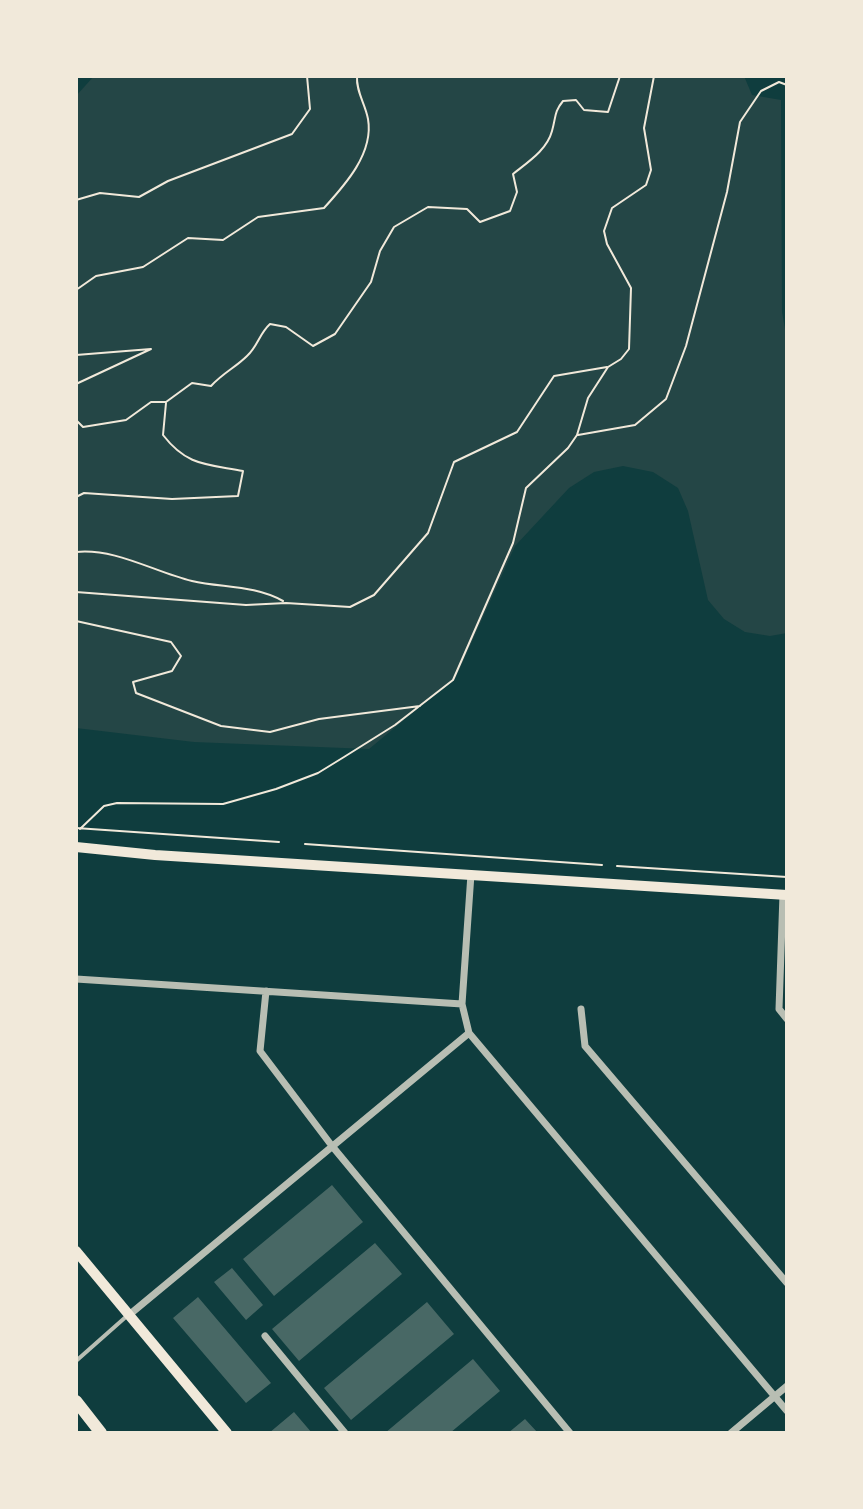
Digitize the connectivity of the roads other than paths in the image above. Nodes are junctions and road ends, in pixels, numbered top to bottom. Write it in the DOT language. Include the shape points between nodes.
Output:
graph roads {
  1 [pos="76,847"];
  2 [pos="471,874"];
  3 [pos="785,895"];
  4 [pos="76,979"];
  5 [pos="266,991"];
  6 [pos="462,1004"];
  7 [pos="581,1009"];
  8 [pos="787,1019"];
  9 [pos="469,1033"];
  10 [pos="332,1146"];
  11 [pos="76,1251"];
  12 [pos="787,1283"];
  13 [pos="129,1315"];
  14 [pos="265,1336"];
  15 [pos="76,1361"];
  16 [pos="787,1386"];
  17 [pos="775,1397"];
  18 [pos="76,1401"];
  19 [pos="787,1411"];
  20 [pos="101,1433"];
  21 [pos="227,1433"];
  22 [pos="345,1433"];
  23 [pos="570,1433"];
  24 [pos="731,1433"];
  1 -- 2 [label="main road"];
  2 -- 3 [label="main road"];
  2 -- 6 [label="street"];
  3 -- 8 [label="street" via="779,1009"];
  4 -- 5 [label="street"];
  5 -- 6 [label="street"];
  5 -- 10 [label="street" via="260,1051"];
  6 -- 9 [label="street"];
  7 -- 12 [label="street" via="585,1046"];
  9 -- 10 [label="street"];
  9 -- 17 [label="street"];
  10 -- 13 [label="street"];
  10 -- 23 [label="street"];
  11 -- 13 [label="main road"];
  13 -- 15 [label="lane"];
  13 -- 21 [label="main road"];
  14 -- 22 [label="street"];
  16 -- 17 [label="street"];
  17 -- 19 [label="street"];
  17 -- 24 [label="street"];
  18 -- 20 [label="highway"];
}
